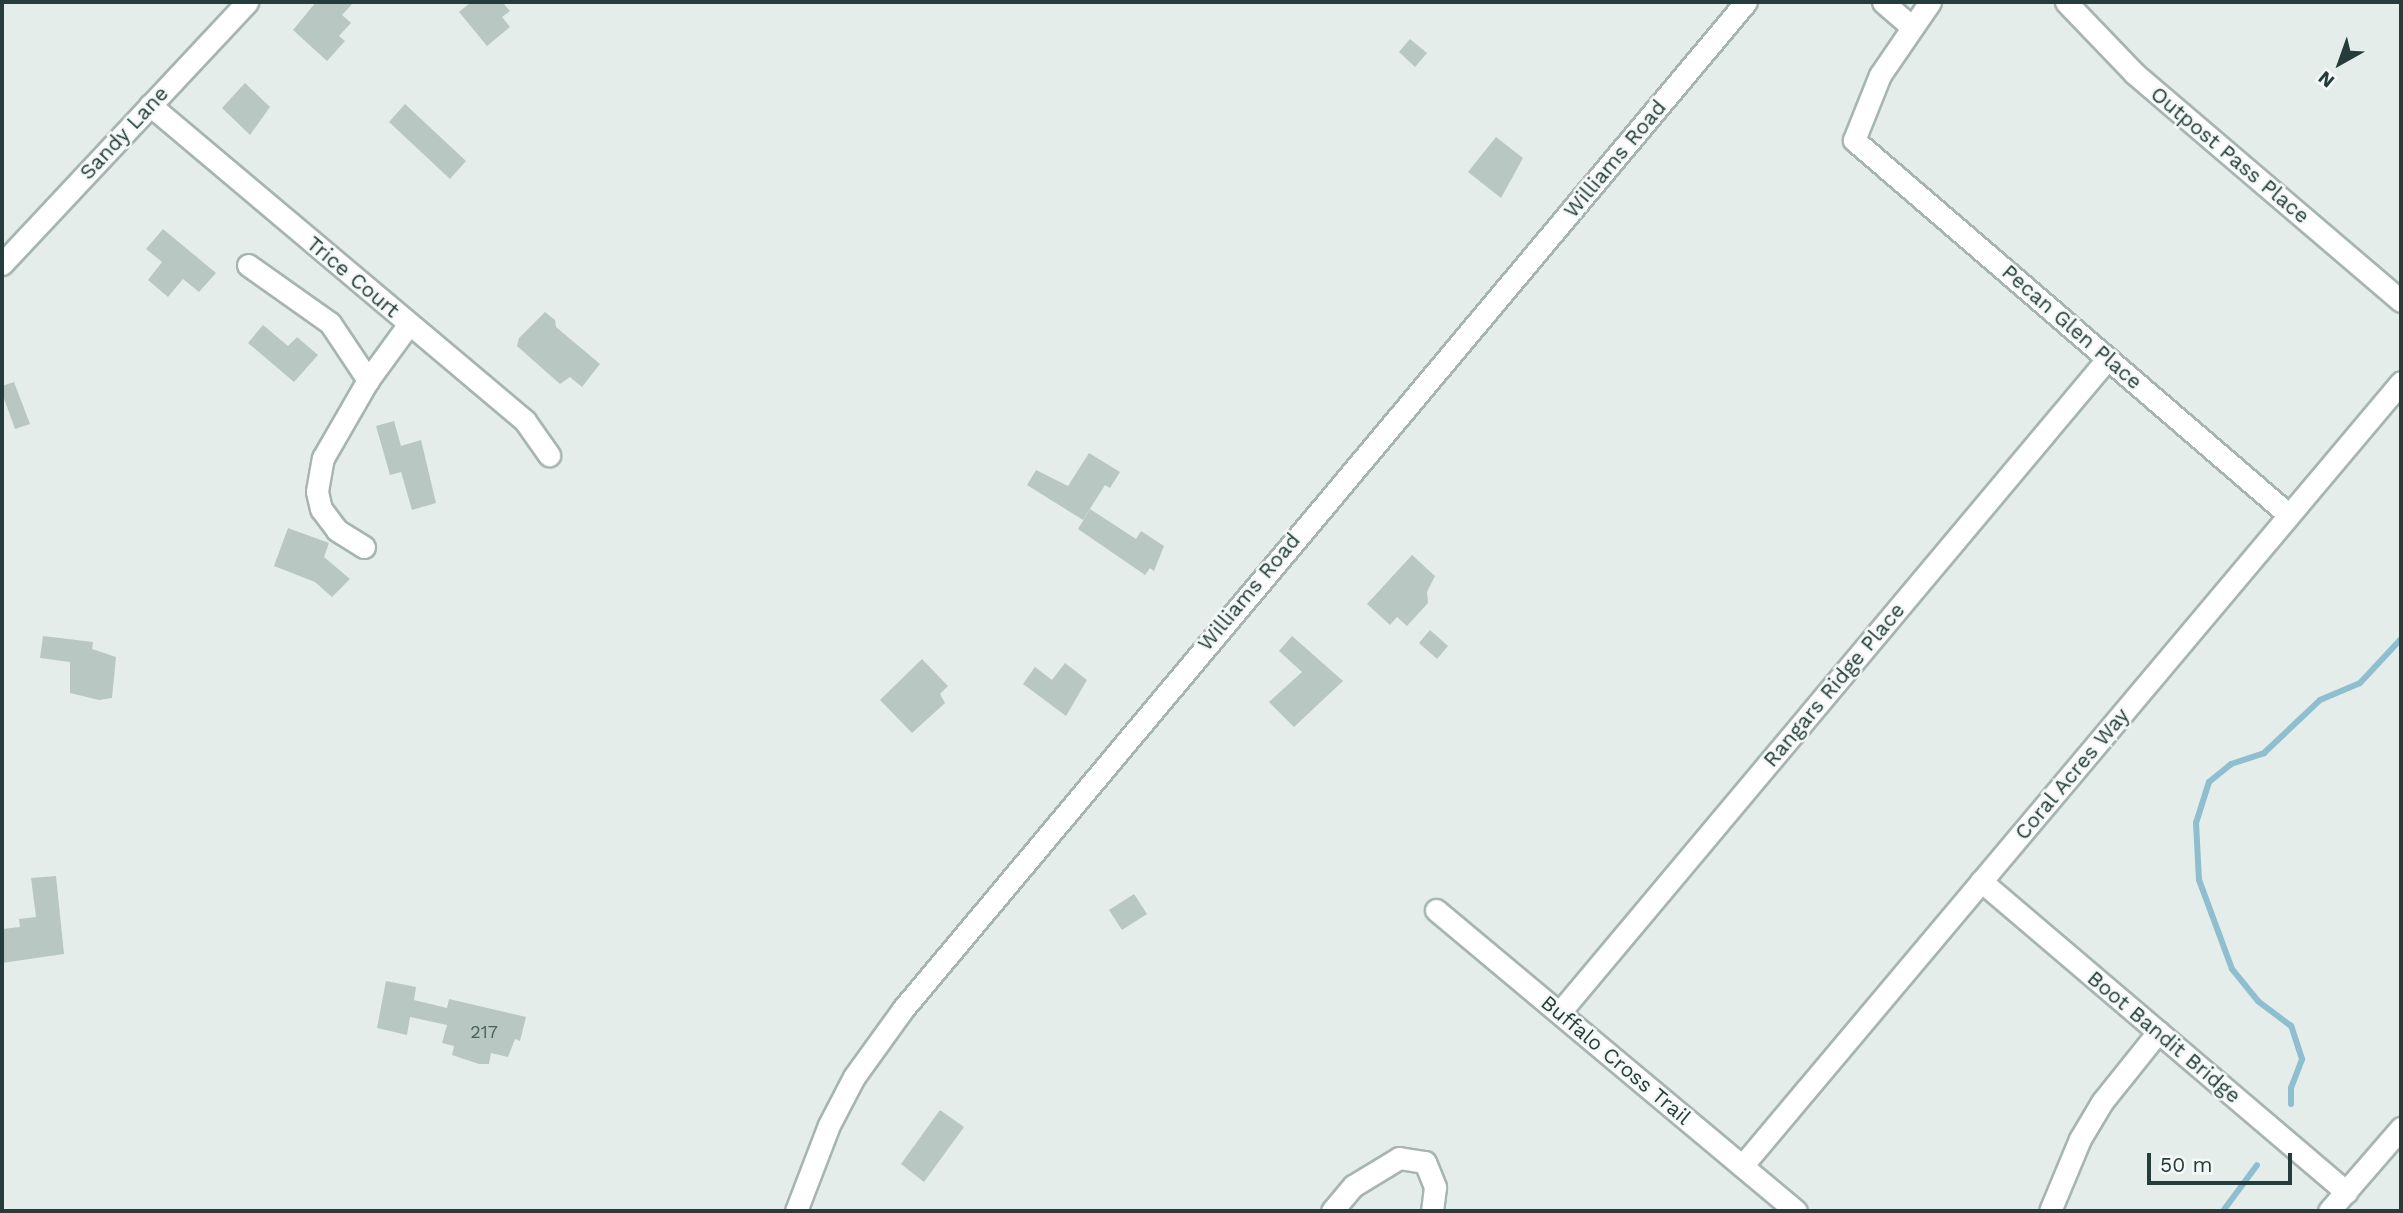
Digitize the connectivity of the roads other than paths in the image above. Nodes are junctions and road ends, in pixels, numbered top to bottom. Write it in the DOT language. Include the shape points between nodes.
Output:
graph roads {
  1 [pos="247,2"];
  2 [pos="1746,2"];
  3 [pos="1883,2"];
  4 [pos="1929,2"];
  5 [pos="2066,2"];
  6 [pos="1912,27"];
  7 [pos="150,106"];
  8 [pos="2,264"];
  9 [pos="248,265"];
  10 [pos="2401,301"];
  11 [pos="409,324"];
  12 [pos="2108,359"];
  13 [pos="368,380"];
  14 [pos="2401,382"];
  15 [pos="549,455"];
  16 [pos="2290,515"];
  17 [pos="364,547"];
  18 [pos="1981,881"];
  19 [pos="1436,910"];
  20 [pos="1560,1012"];
  21 [pos="2158,1032"];
  22 [pos="2401,1128"];
  23 [pos="1742,1166"];
  24 [pos="2346,1192"];
  25 [pos="796,1211"];
  26 [pos="1332,1211"];
  27 [pos="1432,1211"];
  28 [pos="1796,1211"];
  29 [pos="2050,1211"];
  30 [pos="2329,1211"];
  1 -- 7 [label="street, Sandy Lane"];
  2 -- 25 [label="street, Williams Road" via="902,1009 854,1077 829,1125"];
  3 -- 6 [label="street"];
  4 -- 6 [label="street"];
  5 -- 10 [label="street, Outpost Pass Place" via="2134,73"];
  6 -- 12 [label="street, Pecan Glen Place" via="1880,75 1854,140"];
  7 -- 8 [label="street, Sandy Lane"];
  7 -- 11 [label="street, Trice Court"];
  9 -- 13 [label="street" via="330,323"];
  11 -- 13 [label="street"];
  11 -- 15 [label="street, Trice Court" via="525,421"];
  12 -- 16 [label="street, Pecan Glen Place"];
  12 -- 20 [label="street, Rangars Ridge Place"];
  13 -- 17 [label="street" via="323,458 317,491 321,509 337,530"];
  14 -- 16 [label="street, Coral Acres Way"];
  16 -- 18 [label="street, Coral Acres Way"];
  18 -- 21 [label="street, Boot Bandit Bridge"];
  18 -- 23 [label="street, Coral Acres Way"];
  19 -- 20 [label="street, Buffalo Cross Trail"];
  20 -- 23 [label="street, Buffalo Cross Trail"];
  21 -- 24 [label="street, Boot Bandit Bridge"];
  21 -- 29 [label="street" via="2102,1102 2080,1139"];
  22 -- 24 [label="street"];
  23 -- 28 [label="street, Buffalo Cross Trail"];
  24 -- 30 [label="street"];
  26 -- 27 [label="street" via="1353,1186 1399,1158 1425,1162 1435,1187"];
}
